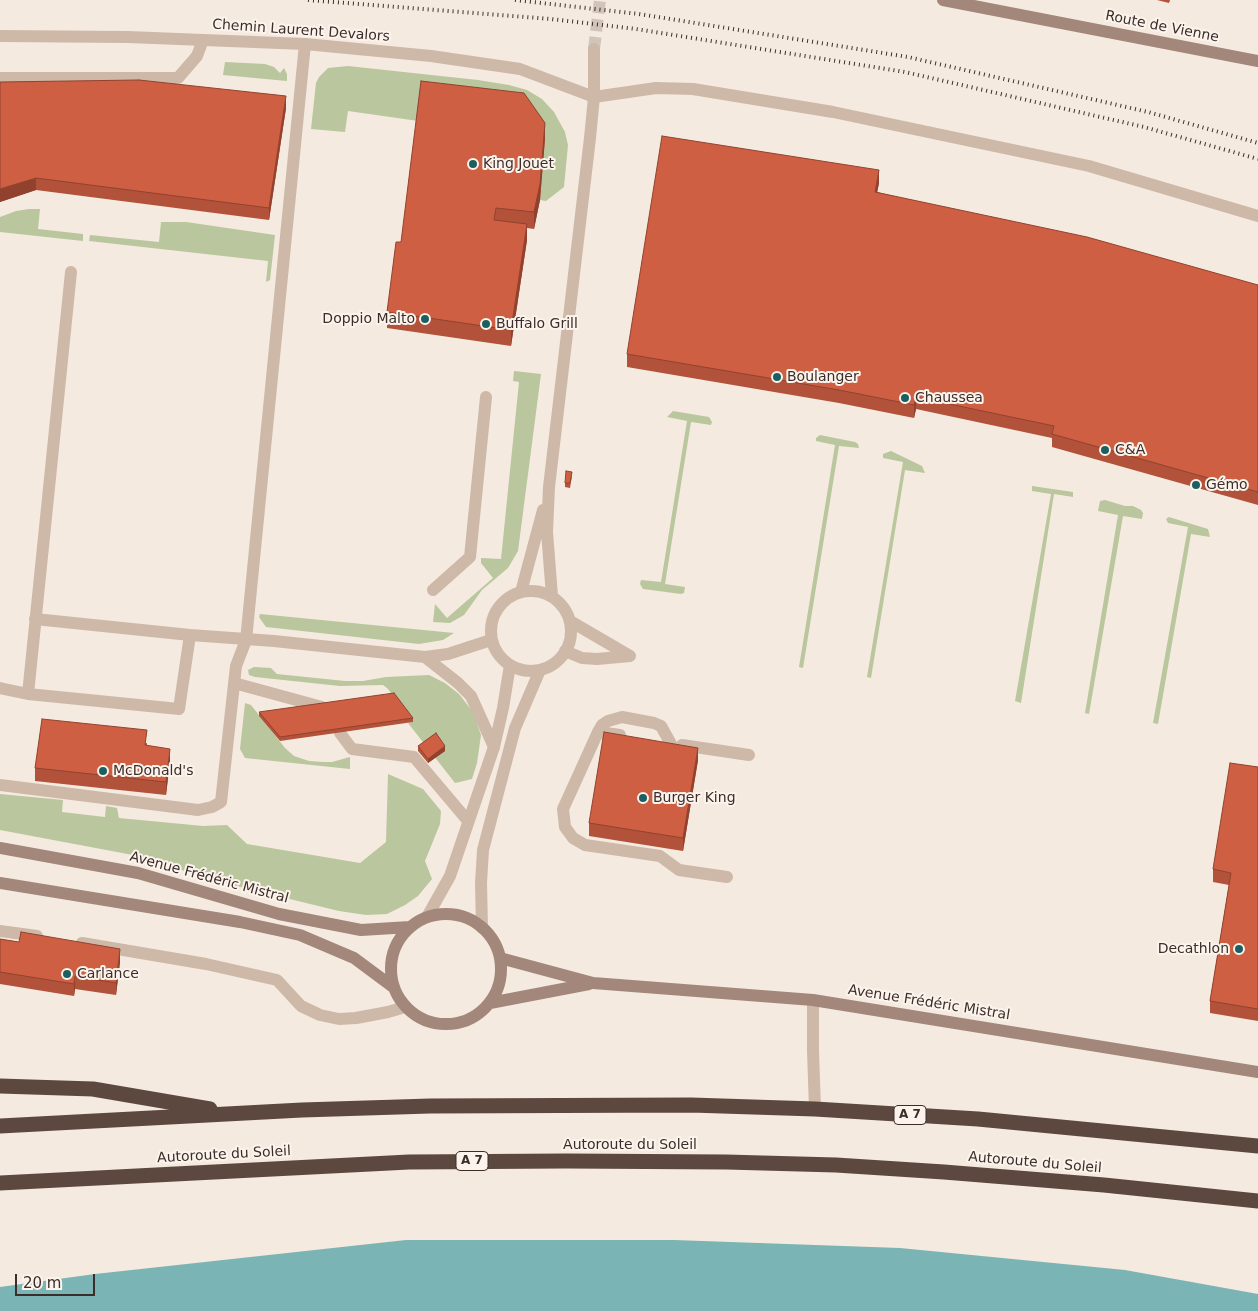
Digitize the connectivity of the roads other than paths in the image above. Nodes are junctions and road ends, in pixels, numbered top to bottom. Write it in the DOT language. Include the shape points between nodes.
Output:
graph roads {
  1 [pos="943,0"];
  2 [pos="0,36"];
  3 [pos="203,40"];
  4 [pos="306,44"];
  5 [pos="594,49"];
  6 [pos="1258,61"];
  7 [pos="0,78"];
  8 [pos="594,97"];
  9 [pos="1258,216"];
  10 [pos="71,272"];
  11 [pos="486,397"];
  12 [pos="550,487"];
  13 [pos="433,590"];
  14 [pos="521,592"];
  15 [pos="552,596"];
  16 [pos="35,619"];
  17 [pos="570,621"];
  18 [pos="190,635"];
  19 [pos="246,640"];
  20 [pos="491,640"];
  21 [pos="565,651"];
  22 [pos="425,657"];
  23 [pos="510,665"];
  24 [pos="540,670"];
  25 [pos="234,683"];
  26 [pos="0,688"];
  27 [pos="28,694"];
  28 [pos="322,707"];
  29 [pos="598,732"];
  30 [pos="340,733"];
  31 [pos="634,738"];
  32 [pos="653,741"];
  33 [pos="672,744"];
  34 [pos="494,747"];
  35 [pos="749,755"];
  36 [pos="0,785"];
  37 [pos="492,814"];
  38 [pos="468,821"];
  39 [pos="0,848"];
  40 [pos="727,877"];
  41 [pos="0,883"];
  42 [pos="427,917"];
  43 [pos="410,927"];
  44 [pos="482,928"];
  45 [pos="0,931"];
  46 [pos="47,938"];
  47 [pos="66,941"];
  48 [pos="500,958"];
  49 [pos="594,983"];
  50 [pos="393,988"];
  51 [pos="814,1000"];
  52 [pos="490,1003"];
  53 [pos="405,1007"];
  54 [pos="1258,1072"];
  55 [pos="0,1086"];
  56 [pos="815,1109"];
  57 [pos="238,1114"];
  58 [pos="0,1126"];
  59 [pos="1258,1146"];
  60 [pos="0,1183"];
  61 [pos="1258,1201"];
  1 -- 6 [label="main road, Route de Vienne"];
  2 -- 3 [label="street, Chemin Laurent Devalors"];
  3 -- 4 [label="street, Chemin Laurent Devalors"];
  3 -- 7 [label="street" via="197,56 178,78"];
  4 -- 8 [label="street, Chemin Laurent Devalors" via="431,56 520,69"];
  4 -- 19 [label="street"];
  5 -- 8 [label="street"];
  8 -- 9 [label="street" via="656,88 694,89 833,112 1089,166"];
  8 -- 12 [label="street"];
  10 -- 16 [label="street"];
  11 -- 13 [label="street" via="470,557"];
  12 -- 14 [label="street"];
  12 -- 15 [label="street" via="547,532"];
  14 -- 15 [label="street" via="531,590"];
  14 -- 20 [label="street" via="509,596 493,616"];
  15 -- 17 [label="street" via="560,602"];
  16 -- 18 [label="street"];
  16 -- 27 [label="street"];
  17 -- 21 [label="street" via="571,632"];
  17 -- 21 [label="street" via="630,656 582,658"];
  18 -- 19 [label="street"];
  18 -- 27 [label="street" via="179,709"];
  19 -- 22 [label="street"];
  19 -- 25 [label="street" via="236,666"];
  20 -- 22 [label="street" via="448,654"];
  20 -- 23 [label="street" via="501,659"];
  21 -- 24 [label="street" via="559,660"];
  22 -- 34 [label="street" via="471,696"];
  23 -- 24 [label="street" via="530,671"];
  23 -- 34 [label="street"];
  24 -- 37 [label="street" via="515,728"];
  25 -- 28 [label="street"];
  25 -- 36 [label="street" via="221,802 206,810"];
  26 -- 27 [label="street"];
  29 -- 31 [label="street"];
  29 -- 33 [label="street" via="608,721 622,717 661,726"];
  29 -- 40 [label="street" via="563,809 565,827 574,838 585,845 660,856 679,870"];
  30 -- 38 [label="street" via="352,749 414,757"];
  32 -- 33 [label="street"];
  33 -- 35 [label="street"];
  34 -- 38 [label="street"];
  37 -- 38 [label="street"];
  37 -- 44 [label="street" via="483,850"];
  38 -- 42 [label="street" via="450,876"];
  39 -- 43 [label="main road, Avenue Frédéric Mistral" via="138,873 279,914 361,930"];
  41 -- 50 [label="main road" via="240,922 300,935 354,958"];
  42 -- 43 [label="main road"];
  42 -- 44 [label="main road" via="448,914 471,920"];
  43 -- 50 [label="main road" via="394,949 390,975"];
  44 -- 48 [label="main road" via="491,938"];
  45 -- 46 [label="street"];
  47 -- 53 [label="street" via="206,964 277,980 302,1006 320,1015 339,1019"];
  48 -- 49 [label="main road, Avenue Frédéric Mistral"];
  48 -- 52 [label="main road" via="500,979"];
  49 -- 51 [label="main road, Avenue Frédéric Mistral"];
  49 -- 52 [label="main road, Avenue Frédéric Mistral"];
  50 -- 53 [label="main road"];
  51 -- 54 [label="main road, Avenue Frédéric Mistral"];
  51 -- 56 [label="street"];
  52 -- 53 [label="main road" via="468,1020 455,1024 428,1022"];
  55 -- 57 [label="highway" via="92,1089"];
  56 -- 57 [label="highway, A 7" via="691,1105 430,1106"];
  56 -- 59 [label="highway, A 7" via="978,1118"];
  57 -- 58 [label="highway, A 7"];
  60 -- 61 [label="highway, Autoroute du Soleil / A 7" via="409,1162 726,1162 944,1172"];
}
